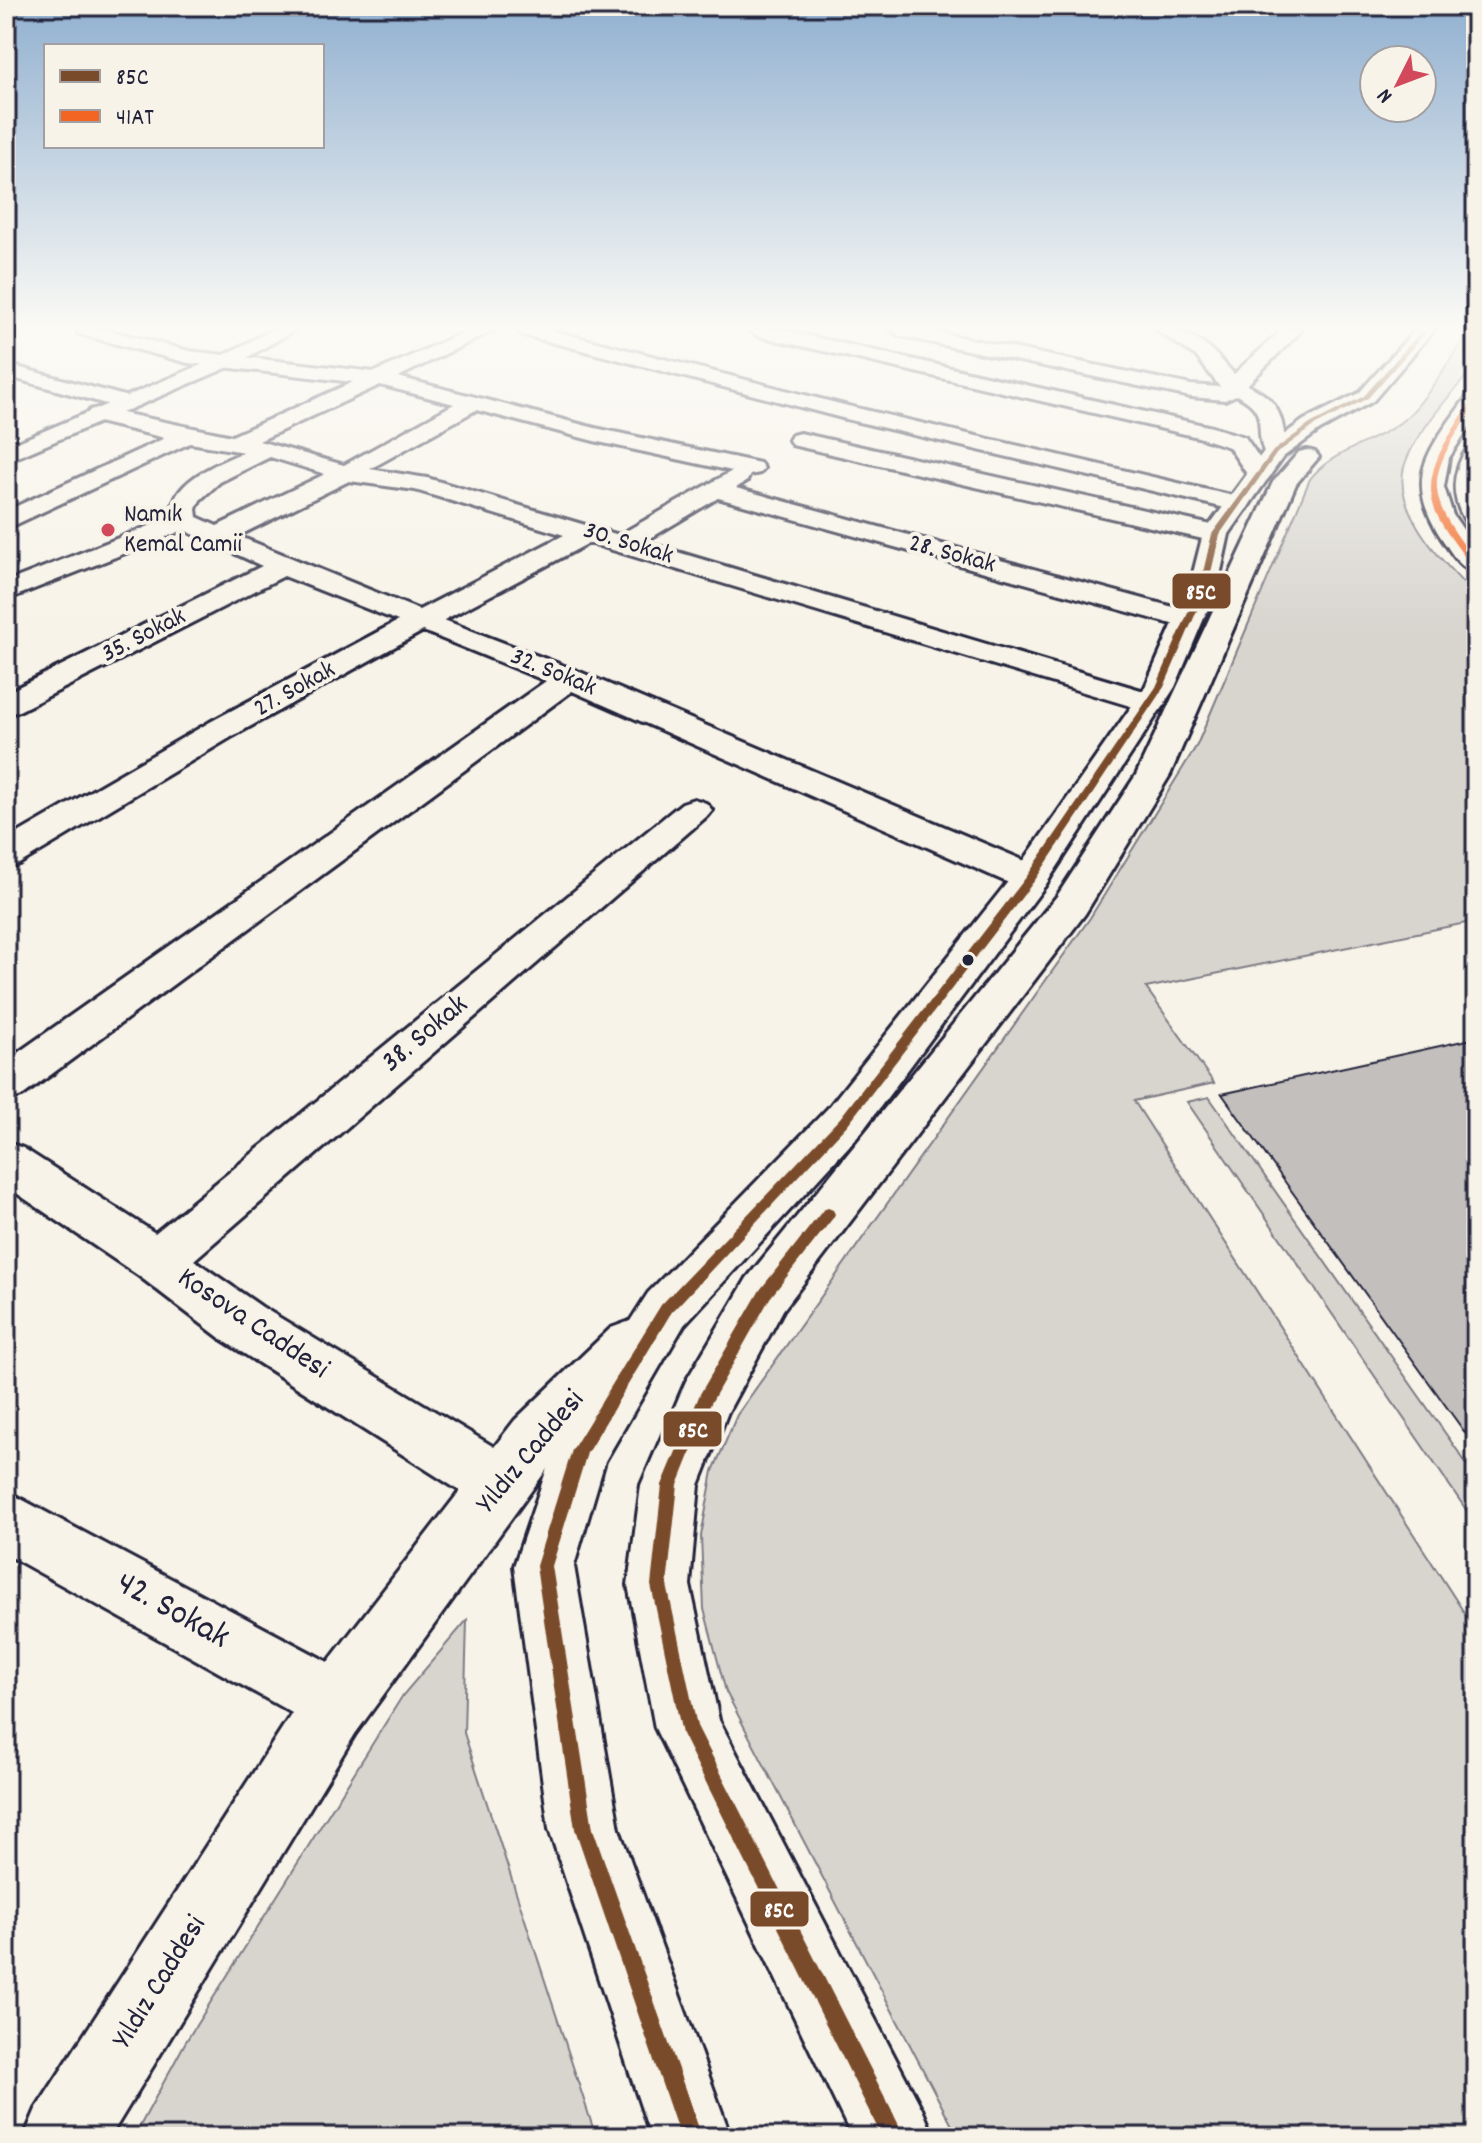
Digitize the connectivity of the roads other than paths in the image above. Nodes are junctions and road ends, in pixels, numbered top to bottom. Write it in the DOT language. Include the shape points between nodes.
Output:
graph roads {
  1 [pos="62,430"];
  2 [pos="162,430"];
  3 [pos="265,430"];
  4 [pos="424,430"];
  5 [pos="585,430"];
  6 [pos="816,430"];
  7 [pos="923,430"];
  8 [pos="1195,430"];
  9 [pos="1267,430"];
  10 [pos="1306,430"];
  11 [pos="1341,430"];
  12 [pos="1456,430"];
  13 [pos="187,436"];
  14 [pos="800,440"];
  15 [pos="236,443"];
  16 [pos="268,449"];
  17 [pos="9,452"];
  18 [pos="1476,452"];
  19 [pos="1267,463"];
  20 [pos="752,468"];
  21 [pos="346,473"];
  22 [pos="715,490"];
  23 [pos="1238,504"];
  24 [pos="1476,519"];
  25 [pos="6,521"];
  26 [pos="185,521"];
  27 [pos="589,532"];
  28 [pos="1216,534"];
  29 [pos="219,535"];
  30 [pos="624,543"];
  31 [pos="1476,565"];
  32 [pos="283,566"];
  33 [pos="6,592"];
  34 [pos="421,620"];
  35 [pos="1189,620"];
  36 [pos="569,679"];
  37 [pos="1150,703"];
  38 [pos="6,705"];
  39 [pos="694,810"];
  40 [pos="6,856"];
  41 [pos="1031,878"];
  42 [pos="6,1084"];
  43 [pos="6,1161"];
  44 [pos="157,1261"];
  45 [pos="666,1309"];
  46 [pos="502,1485"];
  47 [pos="6,1521"];
  48 [pos="338,1703"];
  49 [pos="64,2137"];
  50 [pos="691,2137"];
  51 [pos="894,2137"];
  1 -- 17 [label="street"];
  2 -- 13 [label="street, 30. Sokak"];
  3 -- 15 [label="street"];
  4 -- 21 [label="street"];
  5 -- 20 [label="street"];
  6 -- 14 [label="street"];
  7 -- 23 [label="street"];
  8 -- 19 [label="street" via="1237,442"];
  9 -- 19 [label="street"];
  10 -- 19 [label="street, Yıldız Caddesi"];
  11 -- 51 [label="street" via="1285,482 1153,775 1071,905 765,1294 705,1399 670,1485 659,1585 688,1728"];
  12 -- 31 [label="street" via="1431,478 1442,516"];
  13 -- 15 [label="street, 30. Sokak"];
  13 -- 25 [label="street"];
  14 -- 20 [label="street"];
  14 -- 28 [label="street"];
  15 -- 16 [label="street, 30. Sokak"];
  16 -- 21 [label="street, 30. Sokak"];
  16 -- 26 [label="street" via="193,489 183,502"];
  18 -- 24 [label="street" via="1464,483"];
  19 -- 23 [label="street, Yıldız Caddesi"];
  20 -- 22 [label="street"];
  21 -- 27 [label="street, 30. Sokak" via="418,483"];
  21 -- 29 [label="street"];
  22 -- 30 [label="street"];
  22 -- 35 [label="street, 28. Sokak"];
  23 -- 28 [label="street, Yıldız Caddesi"];
  26 -- 29 [label="street, 32. Sokak"];
  26 -- 33 [label="street"];
  27 -- 30 [label="street, 30. Sokak"];
  27 -- 34 [label="street, 27. Sokak"];
  28 -- 35 [label="street, Yıldız Caddesi"];
  29 -- 32 [label="street, 32. Sokak"];
  30 -- 37 [label="street, 30. Sokak"];
  32 -- 34 [label="street, 32. Sokak"];
  32 -- 38 [label="street, 35. Sokak"];
  34 -- 36 [label="street, 32. Sokak"];
  34 -- 40 [label="street, 27. Sokak" via="101,797"];
  35 -- 37 [label="street, Yıldız Caddesi"];
  36 -- 41 [label="street, 32. Sokak"];
  36 -- 42 [label="street"];
  37 -- 41 [label="street, Yıldız Caddesi"];
  39 -- 44 [label="street, 38. Sokak"];
  41 -- 45 [label="street, Yıldız Caddesi" via="844,1121"];
  43 -- 44 [label="street, Kosova Caddesi"];
  44 -- 46 [label="street, Kosova Caddesi" via="243,1324"];
  45 -- 46 [label="street, Yıldız Caddesi" via="535,1439"];
  45 -- 50 [label="street" via="580,1450 544,1566 584,1829"];
  46 -- 48 [label="street, Yıldız Caddesi"];
  47 -- 48 [label="street, 42. Sokak"];
  48 -- 49 [label="street, Yıldız Caddesi"];
}
